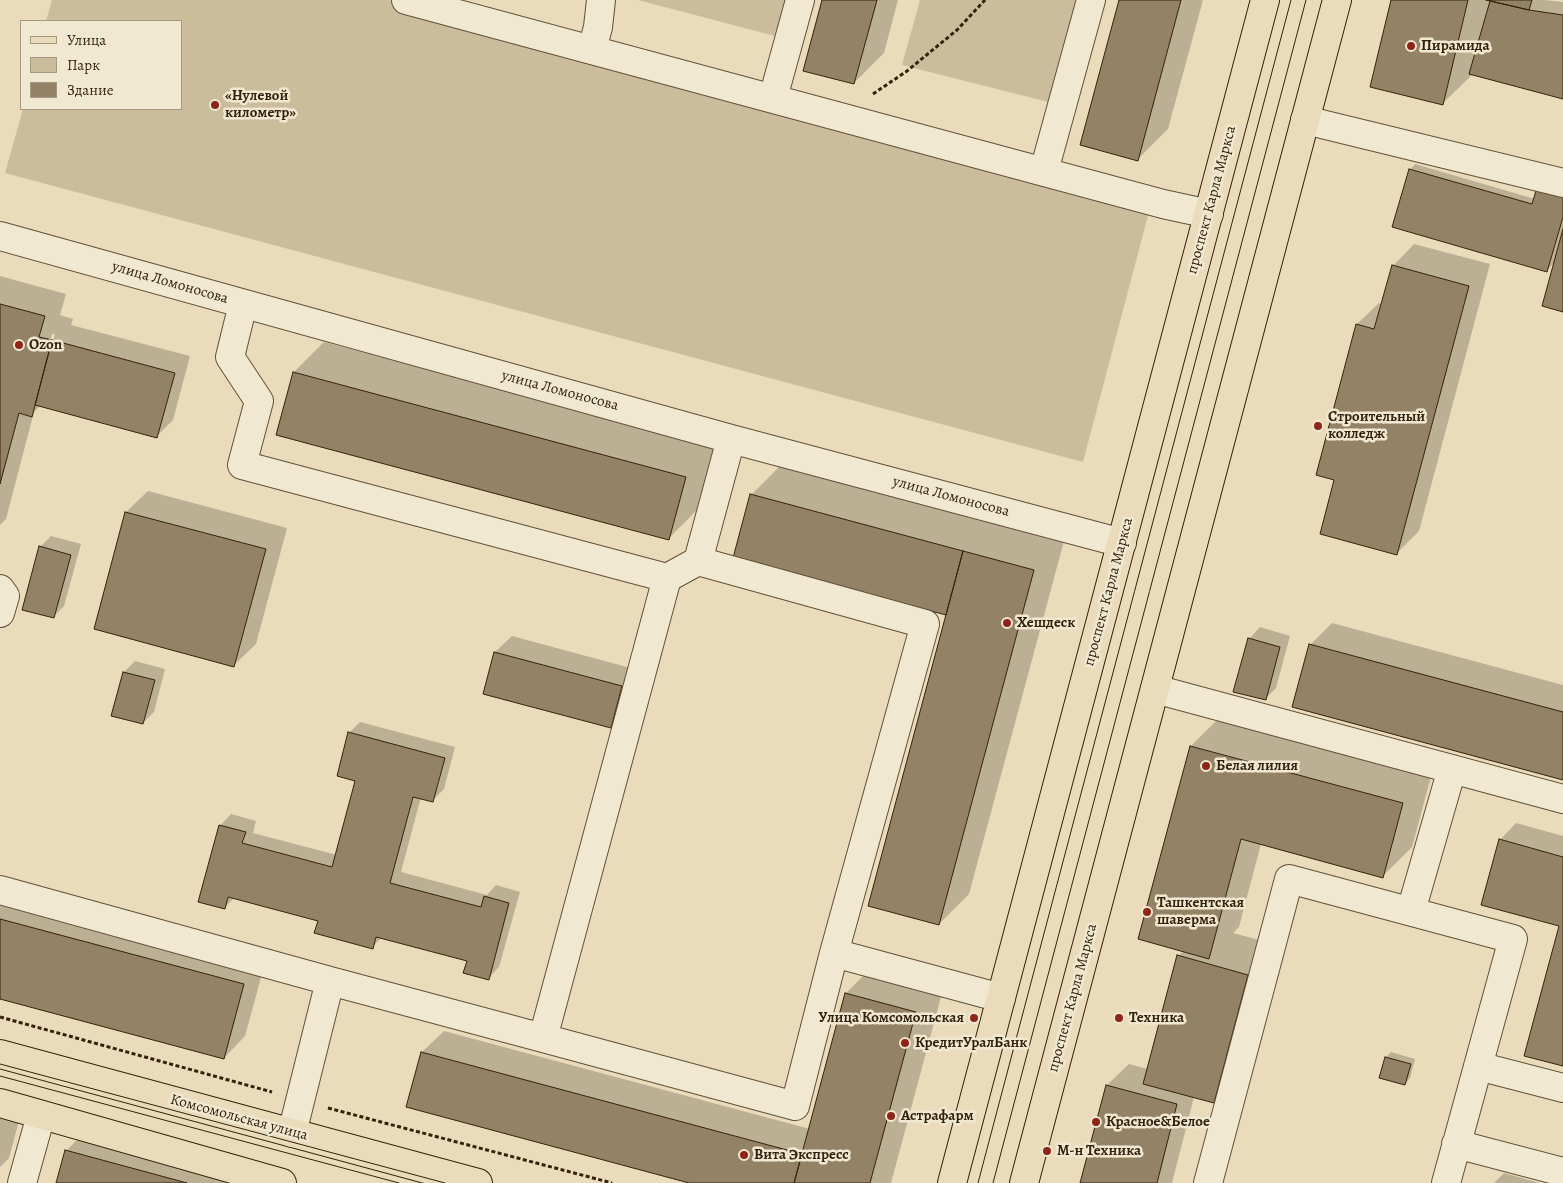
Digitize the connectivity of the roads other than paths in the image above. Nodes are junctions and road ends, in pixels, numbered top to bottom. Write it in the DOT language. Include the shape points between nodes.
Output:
graph roads {
  1 [pos="406,0"];
  2 [pos="601,0"];
  3 [pos="800,0"];
  4 [pos="1091,0"];
  5 [pos="1265,0"];
  6 [pos="1337,0"];
  7 [pos="592,50"];
  8 [pos="773,98"];
  9 [pos="1305,120"];
  10 [pos="1044,171"];
  11 [pos="1563,183"];
  12 [pos="1208,214"];
  13 [pos="0,236"];
  14 [pos="243,304"];
  15 [pos="731,438"];
  16 [pos="1122,543"];
  17 [pos="698,560"];
  18 [pos="667,578"];
  19 [pos="0,589"];
  20 [pos="0,613"];
  21 [pos="1155,689"];
  22 [pos="1452,769"];
  23 [pos="1563,799"];
  24 [pos="0,890"];
  25 [pos="1411,911"];
  26 [pos="834,953"];
  27 [pos="330,981"];
  28 [pos="1001,998"];
  29 [pos="543,1038"];
  30 [pos="0,1054"];
  31 [pos="1478,1066"];
  32 [pos="1563,1088"];
  33 [pos="0,1103"];
  34 [pos="41,1115"];
  35 [pos="292,1133"];
  36 [pos="1456,1144"];
  37 [pos="1563,1172"];
  38 [pos="22,1183"];
  39 [pos="282,1183"];
  40 [pos="478,1183"];
  41 [pos="952,1183"];
  42 [pos="1024,1183"];
  43 [pos="1208,1183"];
  44 [pos="1446,1183"];
  1 -- 7 [label="street"];
  2 -- 7 [label="street"];
  3 -- 8 [label="street"];
  4 -- 10 [label="street"];
  5 -- 12 [label="main road, проспект Карла Маркса"];
  6 -- 9 [label="main road, проспект Карла Маркса"];
  7 -- 8 [label="street"];
  8 -- 10 [label="street"];
  9 -- 11 [label="street"];
  9 -- 21 [label="main road, проспект Карла Маркса"];
  10 -- 12 [label="street"];
  12 -- 16 [label="main road, проспект Карла Маркса"];
  13 -- 14 [label="street, улица Ломоносова"];
  14 -- 15 [label="street, улица Ломоносова"];
  14 -- 18 [label="street" via="230,357 259,401 242,465"];
  15 -- 16 [label="street, улица Ломоносова"];
  15 -- 17 [label="street"];
  16 -- 28 [label="main road, проспект Карла Маркса"];
  17 -- 18 [label="street"];
  17 -- 26 [label="street" via="925,624"];
  18 -- 29 [label="street"];
  19 -- 20 [label="street" via="5,596"];
  21 -- 22 [label="street"];
  21 -- 42 [label="main road, проспект Карла Маркса"];
  22 -- 23 [label="street"];
  22 -- 25 [label="street"];
  24 -- 27 [label="street"];
  25 -- 31 [label="street" via="1513,939"];
  25 -- 43 [label="street" via="1289,879"];
  26 -- 28 [label="street"];
  26 -- 29 [label="street" via="795,1106"];
  27 -- 29 [label="street"];
  27 -- 35 [label="street"];
  28 -- 41 [label="main road, проспект Карла Маркса"];
  30 -- 35 [label="main road, Комсомольская улица"];
  31 -- 32 [label="street"];
  31 -- 36 [label="street"];
  33 -- 34 [label="main road"];
  34 -- 38 [label="street"];
  34 -- 39 [label="main road"];
  35 -- 40 [label="main road, Комсомольская улица"];
  36 -- 37 [label="street"];
  36 -- 44 [label="street"];
}
